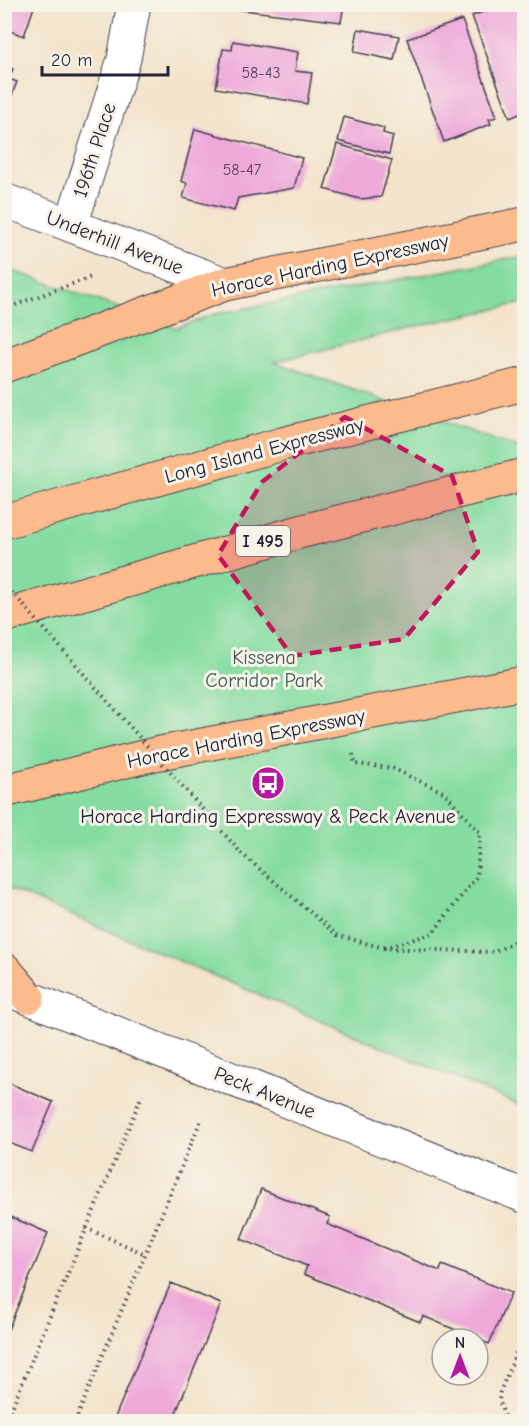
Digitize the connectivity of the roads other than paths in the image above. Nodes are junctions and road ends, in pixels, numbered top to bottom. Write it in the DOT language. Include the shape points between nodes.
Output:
graph roads {
  1 [pos="134,4"];
  2 [pos="4,200"];
  3 [pos="525,224"];
  4 [pos="70,225"];
  5 [pos="225,284"];
  6 [pos="4,366"];
  7 [pos="525,384"];
  8 [pos="525,475"];
  9 [pos="4,522"];
  10 [pos="4,616"];
  11 [pos="525,683"];
  12 [pos="4,790"];
  13 [pos="4,969"];
  14 [pos="16,992"];
  15 [pos="525,1196"];
  1 -- 4 [label="street, 196th Place" via="123,59"];
  2 -- 4 [label="street, Underhill Avenue"];
  3 -- 5 [label="main road, Horace Harding Expressway"];
  4 -- 5 [label="street, Underhill Avenue"];
  5 -- 6 [label="main road, Horace Harding Expressway"];
  7 -- 9 [label="main road, Long Island Expressway" via="282,444"];
  8 -- 10 [label="main road, I 495" via="303,531"];
  11 -- 12 [label="main road, Horace Harding Expressway" via="155,754"];
  13 -- 14 [label="main road"];
  14 -- 15 [label="street, Peck Avenue"];
}
